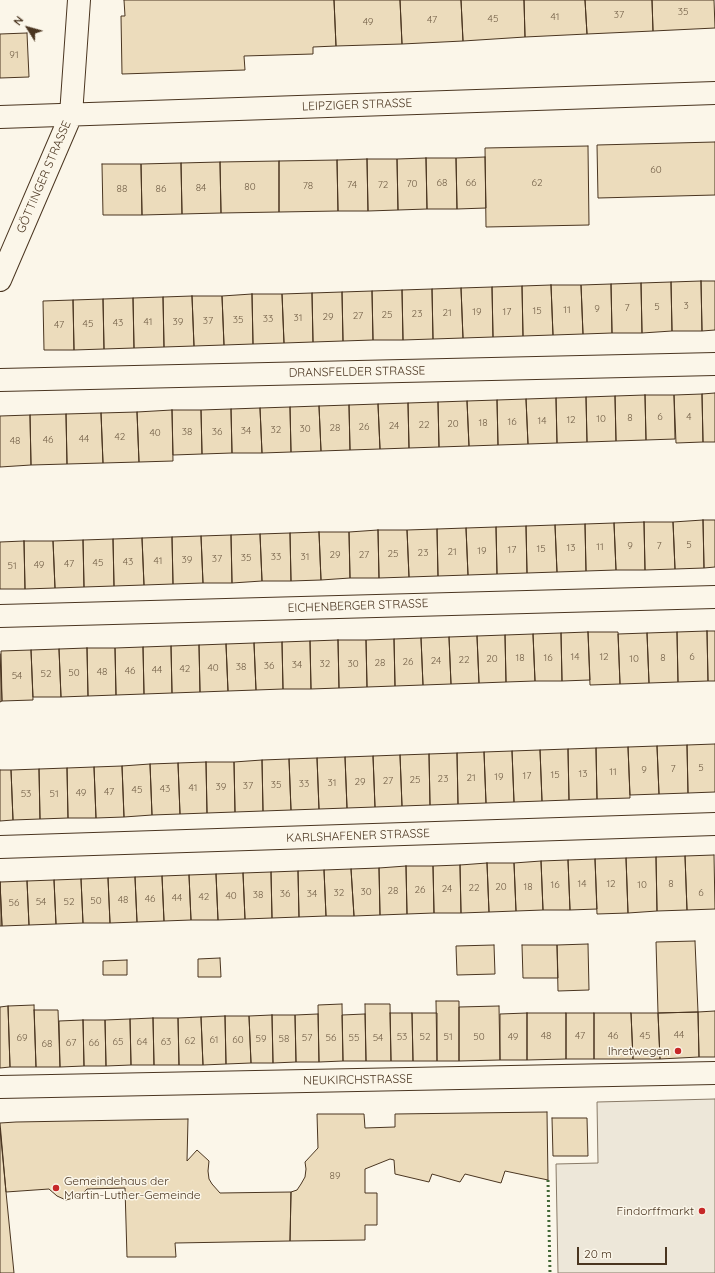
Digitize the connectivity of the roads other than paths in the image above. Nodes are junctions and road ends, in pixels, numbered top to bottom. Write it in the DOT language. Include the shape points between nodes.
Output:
graph roads {
  1 [pos="79,0"];
  2 [pos="715,93"];
  3 [pos="70,115"];
  4 [pos="0,117"];
  5 [pos="0,280"];
  6 [pos="715,364"];
  7 [pos="0,380"];
  8 [pos="715,597"];
  9 [pos="0,616"];
  10 [pos="715,824"];
  11 [pos="0,847"];
  12 [pos="715,1073"];
  13 [pos="0,1087"];
  1 -- 3 [label="street, GÖTTINGER STRASSE"];
  2 -- 3 [label="street, LEIPZIGER STRASSE"];
  3 -- 4 [label="street, LEIPZIGER STRASSE"];
  3 -- 5 [label="street, GÖTTINGER STRASSE"];
  6 -- 7 [label="street, DRANSFELDER STRASSE"];
  8 -- 9 [label="street, EICHENBERGER STRASSE"];
  10 -- 11 [label="street, KARLSHAFENER STRASSE"];
  12 -- 13 [label="street, NEUKIRCHSTRASSE"];
}
